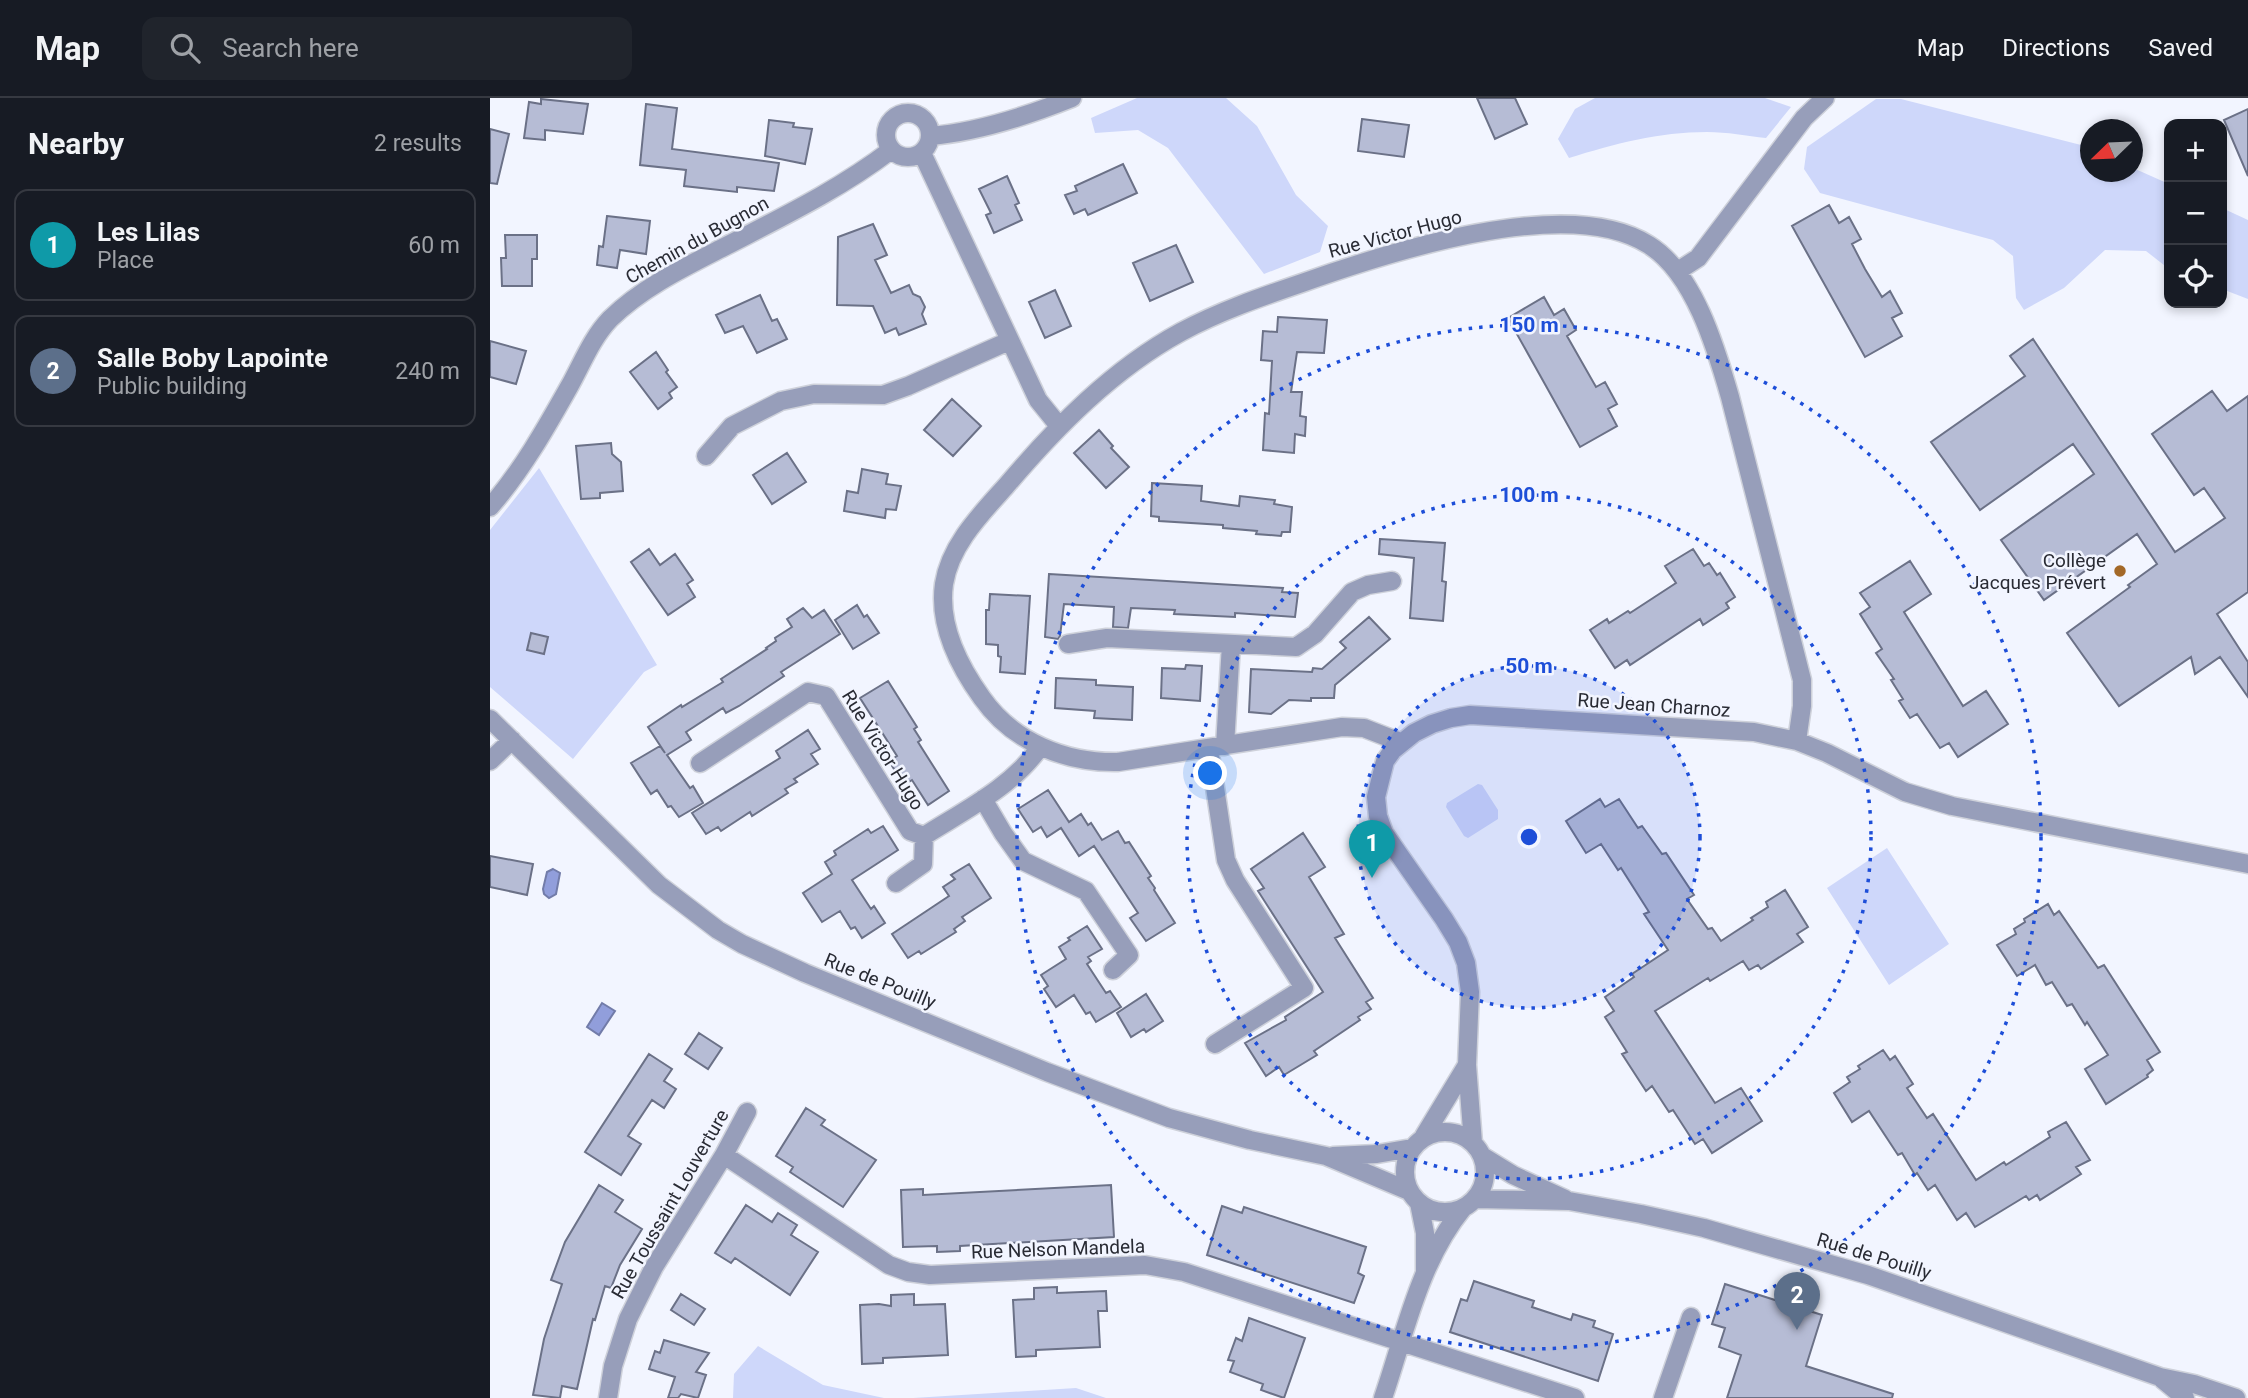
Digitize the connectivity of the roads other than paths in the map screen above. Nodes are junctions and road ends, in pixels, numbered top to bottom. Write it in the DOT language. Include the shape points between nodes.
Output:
graph roads {
  1 [pos="1072,98"];
  2 [pos="1825,98"];
  3 [pos="904,106"];
  4 [pos="926,145"];
  5 [pos="891,150"];
  6 [pos="1678,271"];
  7 [pos="1009,341"];
  8 [pos="1059,426"];
  9 [pos="706,456"];
  10 [pos="490,507"];
  11 [pos="1392,581"];
  12 [pos="1068,644"];
  13 [pos="1231,644"];
  14 [pos="490,719"];
  15 [pos="512,740"];
  16 [pos="1797,741"];
  17 [pos="1401,743"];
  18 [pos="1040,747"];
  19 [pos="1217,747"];
  20 [pos="490,761"];
  21 [pos="700,763"];
  22 [pos="983,799"];
  23 [pos="924,836"];
  24 [pos="2248,863"];
  25 [pos="895,883"];
  26 [pos="1113,970"];
  27 [pos="1215,1044"];
  28 [pos="1467,1065"];
  29 [pos="747,1112"];
  30 [pos="1418,1142"];
  31 [pos="1477,1149"];
  32 [pos="724,1154"];
  33 [pos="1326,1156"];
  34 [pos="1414,1197"];
  35 [pos="1569,1201"];
  36 [pos="1469,1203"];
  37 [pos="1425,1270"];
  38 [pos="1691,1317"];
  39 [pos="1402,1341"];
  40 [pos="2160,1377"];
  41 [pos="608,1398"];
  42 [pos="1383,1398"];
  43 [pos="1576,1398"];
  44 [pos="1663,1398"];
  45 [pos="2185,1398"];
  46 [pos="2236,1398"];
  1 -- 4 [label="street"];
  2 -- 6 [label="street" via="1804,118 1698,258"];
  3 -- 4 [label="street" via="929,126"];
  3 -- 5 [label="street" via="887,128"];
  4 -- 5 [label="street" via="912,158"];
  4 -- 7 [label="street" via="933,172"];
  5 -- 10 [label="street, Chemin du Bugnon" via="823,195 675,273 624,306 587,351 553,417"];
  6 -- 8 [label="street, Rue Victor Hugo" via="1637,238 1599,229 1538,226 1450,238 1333,272 1206,320 1154,348"];
  6 -- 16 [label="street, Rue Victor Hugo" via="1721,366 1793,641 1802,680"];
  7 -- 8 [label="street" via="1038,400"];
  7 -- 9 [label="street" via="883,395 814,394 781,401 732,426"];
  8 -- 18 [label="street, Rue Victor Hugo" via="973,524 959,544 944,584 946,627 962,668 986,705"];
  11 -- 13 [label="street" via="1352,592 1315,634 1296,647"];
  12 -- 13 [label="street" via="1107,638"];
  13 -- 19 [label="street"];
  14 -- 15 [label="street, Rue de Pouilly"];
  15 -- 20 [label="street"];
  15 -- 33 [label="street, Rue de Pouilly" via="659,885 742,944 1169,1118"];
  16 -- 17 [label="street, Rue Jean Charnoz" via="1754,732 1470,715 1432,724"];
  16 -- 24 [label="street, Rue Jean Charnoz" via="1882,782 1939,803"];
  17 -- 19 [label="street, Rue Victor Hugo" via="1364,728 1342,727"];
  17 -- 28 [label="street, Rue Jean Charnoz" via="1385,761 1379,778 1378,816 1384,833 1458,942 1466,963 1470,992"];
  18 -- 19 [label="street, Rue Victor Hugo" via="1098,763"];
  18 -- 22 [label="street, Rue Victor Hugo" via="1021,771"];
  19 -- 27 [label="street" via="1226,860 1304,988"];
  21 -- 23 [label="street, Rue Victor Hugo" via="808,692 825,696 910,831"];
  22 -- 23 [label="street, Rue Victor Hugo"];
  22 -- 26 [label="street" via="1023,861 1086,891 1129,955"];
  23 -- 25 [label="street, Rue Victor Hugo" via="923,864"];
  28 -- 30 [label="street, Rue Jean Charnoz"];
  28 -- 31 [label="street, Rue Jean Charnoz"];
  29 -- 32 [label="street, Rue Toussaint Louverture"];
  30 -- 31 [label="street, Rue de Pouilly" via="1446,1131 1461,1134"];
  30 -- 33 [label="street, Rue de Pouilly" via="1377,1154"];
  30 -- 34 [label="street" via="1406,1160 1404,1176"];
  31 -- 35 [label="street, Rue de Pouilly" via="1513,1175"];
  31 -- 36 [label="street" via="1485,1170 1482,1185"];
  32 -- 39 [label="street, Rue Nelson Mandela" via="889,1265 908,1272 930,1275 1145,1265 1184,1272"];
  32 -- 41 [label="street, Rue Toussaint Louverture" via="654,1267 628,1319"];
  33 -- 34 [label="street, Rue de Pouilly"];
  34 -- 36 [label="street, Rue de Pouilly" via="1433,1210 1448,1212"];
  34 -- 37 [label="street" via="1425,1233"];
  35 -- 36 [label="street, Rue de Pouilly"];
  35 -- 40 [label="street, Rue de Pouilly" via="1704,1228 1868,1275"];
  36 -- 37 [label="street" via="1451,1222"];
  37 -- 39 [label="street"];
  38 -- 44 [label="street"];
  39 -- 42 [label="street"];
  39 -- 43 [label="street, Rue Nelson Mandela"];
  40 -- 45 [label="street, Rue de Pouilly"];
  40 -- 46 [label="street, Rue de Pouilly"];
}
